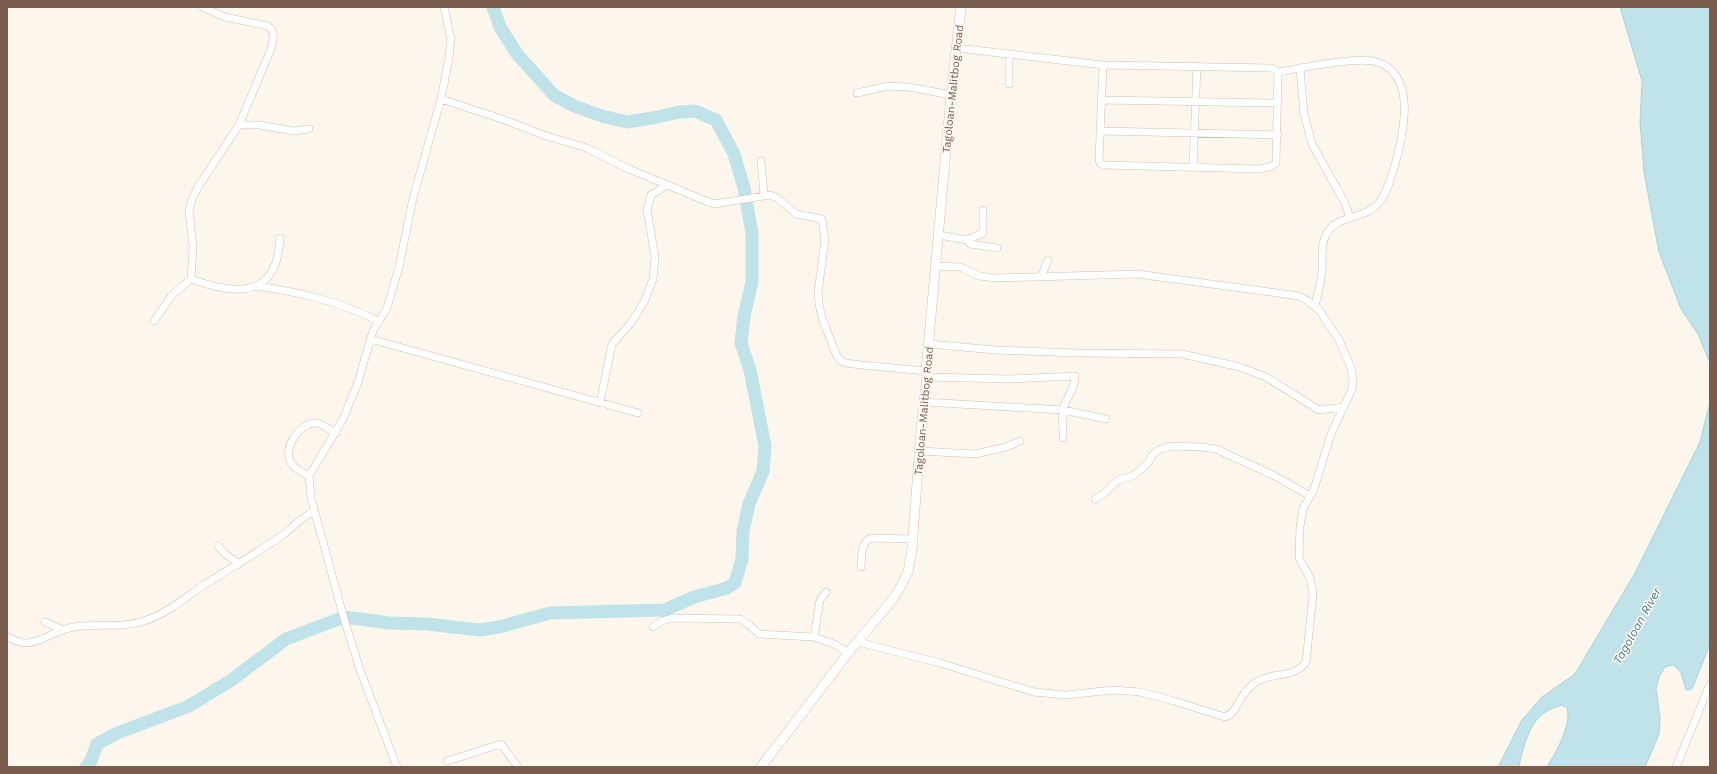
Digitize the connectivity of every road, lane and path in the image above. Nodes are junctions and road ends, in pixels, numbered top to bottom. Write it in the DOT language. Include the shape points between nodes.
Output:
graph roads {
  1 [pos="202,7"];
  2 [pos="444,7"];
  3 [pos="961,7"];
  4 [pos="957,48"];
  5 [pos="1009,54"];
  6 [pos="1103,64"];
  7 [pos="1197,66"];
  8 [pos="1300,68"];
  9 [pos="1278,72"];
  10 [pos="1009,84"];
  11 [pos="856,93"];
  12 [pos="951,95"];
  13 [pos="441,99"];
  14 [pos="1102,100"];
  15 [pos="1196,102"];
  16 [pos="1278,103"];
  17 [pos="239,125"];
  18 [pos="308,129"];
  19 [pos="1100,131"];
  20 [pos="1196,134"];
  21 [pos="1278,135"];
  22 [pos="761,161"];
  23 [pos="1193,168"];
  24 [pos="667,185"];
  25 [pos="764,195"];
  26 [pos="983,210"];
  27 [pos="1350,218"];
  28 [pos="939,235"];
  29 [pos="280,238"];
  30 [pos="967,240"];
  31 [pos="997,248"];
  32 [pos="1048,260"];
  33 [pos="936,266"];
  34 [pos="1041,277"];
  35 [pos="191,279"];
  36 [pos="256,286"];
  37 [pos="1315,307"];
  38 [pos="154,320"];
  39 [pos="378,321"];
  40 [pos="370,339"];
  41 [pos="929,344"];
  42 [pos="927,374"];
  43 [pos="924,402"];
  44 [pos="600,403"];
  45 [pos="1344,406"];
  46 [pos="1063,410"];
  47 [pos="638,413"];
  48 [pos="1106,419"];
  49 [pos="336,433"];
  50 [pos="1063,438"];
  51 [pos="1020,441"];
  52 [pos="920,451"];
  53 [pos="309,476"];
  54 [pos="1310,496"];
  55 [pos="1095,499"];
  56 [pos="314,512"];
  57 [pos="913,539"];
  58 [pos="218,546"];
  59 [pos="239,564"];
  60 [pos="861,567"];
  61 [pos="826,592"];
  62 [pos="45,622"];
  63 [pos="653,627"];
  64 [pos="63,630"];
  65 [pos="7,636"];
  66 [pos="814,637"];
  67 [pos="858,642"];
  68 [pos="848,653"];
  69 [pos="1710,684"];
  70 [pos="447,760"];
  71 [pos="397,767"];
  72 [pos="518,767"];
  73 [pos="761,767"];
  74 [pos="1676,767"];
  1 -- 17 [label="street" via="225,17 268,26 273,31 271,49"];
  2 -- 13 [label="street" via="451,44"];
  3 -- 4 [label="main road, Tagoloan-Malitbog Road"];
  4 -- 5 [label="street"];
  4 -- 12 [label="main road, Tagoloan-Malitbog Road"];
  5 -- 6 [label="street"];
  5 -- 10 [label="street"];
  6 -- 7 [label="street"];
  6 -- 14 [label="street"];
  7 -- 9 [label="street" via="1272,68"];
  7 -- 15 [label="street"];
  8 -- 9 [label="street"];
  8 -- 27 [label="street" via="1304,114 1312,144 1339,192"];
  8 -- 27 [label="street" via="1358,61 1377,62 1395,74 1404,94 1405,116 1400,146 1388,187 1376,207"];
  9 -- 16 [label="street"];
  11 -- 12 [label="street" via="888,86"];
  12 -- 28 [label="main road, Tagoloan-Malitbog Road"];
  13 -- 24 [label="street" via="587,148"];
  13 -- 39 [label="street" via="413,198 399,268 386,312"];
  14 -- 15 [label="street"];
  14 -- 19 [label="street"];
  15 -- 16 [label="street"];
  15 -- 20 [label="street"];
  16 -- 21 [label="street"];
  17 -- 18 [label="street" via="259,125 294,131"];
  17 -- 35 [label="street" via="198,187 190,206 193,247"];
  19 -- 20 [label="street"];
  19 -- 23 [label="street" via="1101,164"];
  20 -- 21 [label="street"];
  20 -- 23 [label="street"];
  21 -- 23 [label="street" via="1276,163 1270,167"];
  22 -- 25 [label="street"];
  24 -- 25 [label="street" via="714,204"];
  24 -- 44 [label="street" via="651,194 647,210 655,257 650,288 638,312 612,344"];
  25 -- 42 [label="street" via="774,196 796,214 822,219 825,240 818,292 819,304 822,318 840,360 845,363"];
  26 -- 30 [label="street" via="983,233"];
  27 -- 37 [label="street" via="1336,223 1325,236 1322,272"];
  28 -- 30 [label="street"];
  28 -- 33 [label="main road, Tagoloan-Malitbog Road"];
  29 -- 36 [label="street" via="278,257 272,271"];
  30 -- 31 [label="street" via="970,244"];
  32 -- 34 [label="street"];
  33 -- 34 [label="street" via="961,267 979,276"];
  33 -- 41 [label="main road, Tagoloan-Malitbog Road"];
  34 -- 37 [label="street" via="1137,274 1299,296"];
  35 -- 36 [label="street" via="235,290"];
  35 -- 38 [label="street" via="172,295"];
  36 -- 39 [label="street" via="335,303"];
  37 -- 45 [label="street" via="1339,340 1351,368 1352,389"];
  39 -- 40 [label="street"];
  40 -- 44 [label="street"];
  40 -- 49 [label="street" via="357,384"];
  41 -- 42 [label="main road, Tagoloan-Malitbog Road"];
  41 -- 45 [label="street" via="995,350 1182,354 1240,367 1266,377 1319,410"];
  42 -- 43 [label="main road, Tagoloan-Malitbog Road"];
  42 -- 46 [label="street" via="1008,379 1075,376"];
  43 -- 46 [label="street"];
  43 -- 52 [label="main road, Tagoloan-Malitbog Road"];
  44 -- 47 [label="street"];
  45 -- 54 [label="street" via="1331,434"];
  46 -- 48 [label="street"];
  46 -- 50 [label="street"];
  49 -- 53 [label="street"];
  49 -- 53 [label="street" via="315,423 303,428 296,436 290,451 290,460 295,468"];
  51 -- 52 [label="street" via="975,454"];
  52 -- 57 [label="main road, Tagoloan-Malitbog Road"];
  53 -- 56 [label="street"];
  54 -- 55 [label="street" via="1275,476 1216,449 1201,446 1170,446 1153,454 1148,463 1133,476 1118,480"];
  54 -- 67 [label="street" via="1303,509 1299,554 1300,563 1312,582 1313,594 1306,662 1298,670 1259,680 1244,694 1229,716 1225,717 1140,692 1113,690 1066,695 1034,692 940,663"];
  56 -- 59 [label="street" via="301,518 287,532"];
  56 -- 71 [label="street" via="360,670"];
  57 -- 60 [label="street" via="868,539 863,545"];
  57 -- 67 [label="main road, Tagoloan-Malitbog Road" via="911,560 901,586"];
  58 -- 59 [label="street"];
  59 -- 64 [label="street" via="144,621"];
  61 -- 66 [label="street" via="820,600"];
  62 -- 64 [label="street"];
  63 -- 66 [label="street" via="672,618 721,618 743,621 759,634"];
  64 -- 65 [label="street" via="31,644"];
  66 -- 68 [label="street" via="834,644"];
  67 -- 68 [label="main road, Tagoloan-Malitbog Road"];
  68 -- 73 [label="main road, Tagoloan-Malitbog Road"];
  69 -- 74 [label="street"];
  70 -- 72 [label="street" via="501,744"];
}
